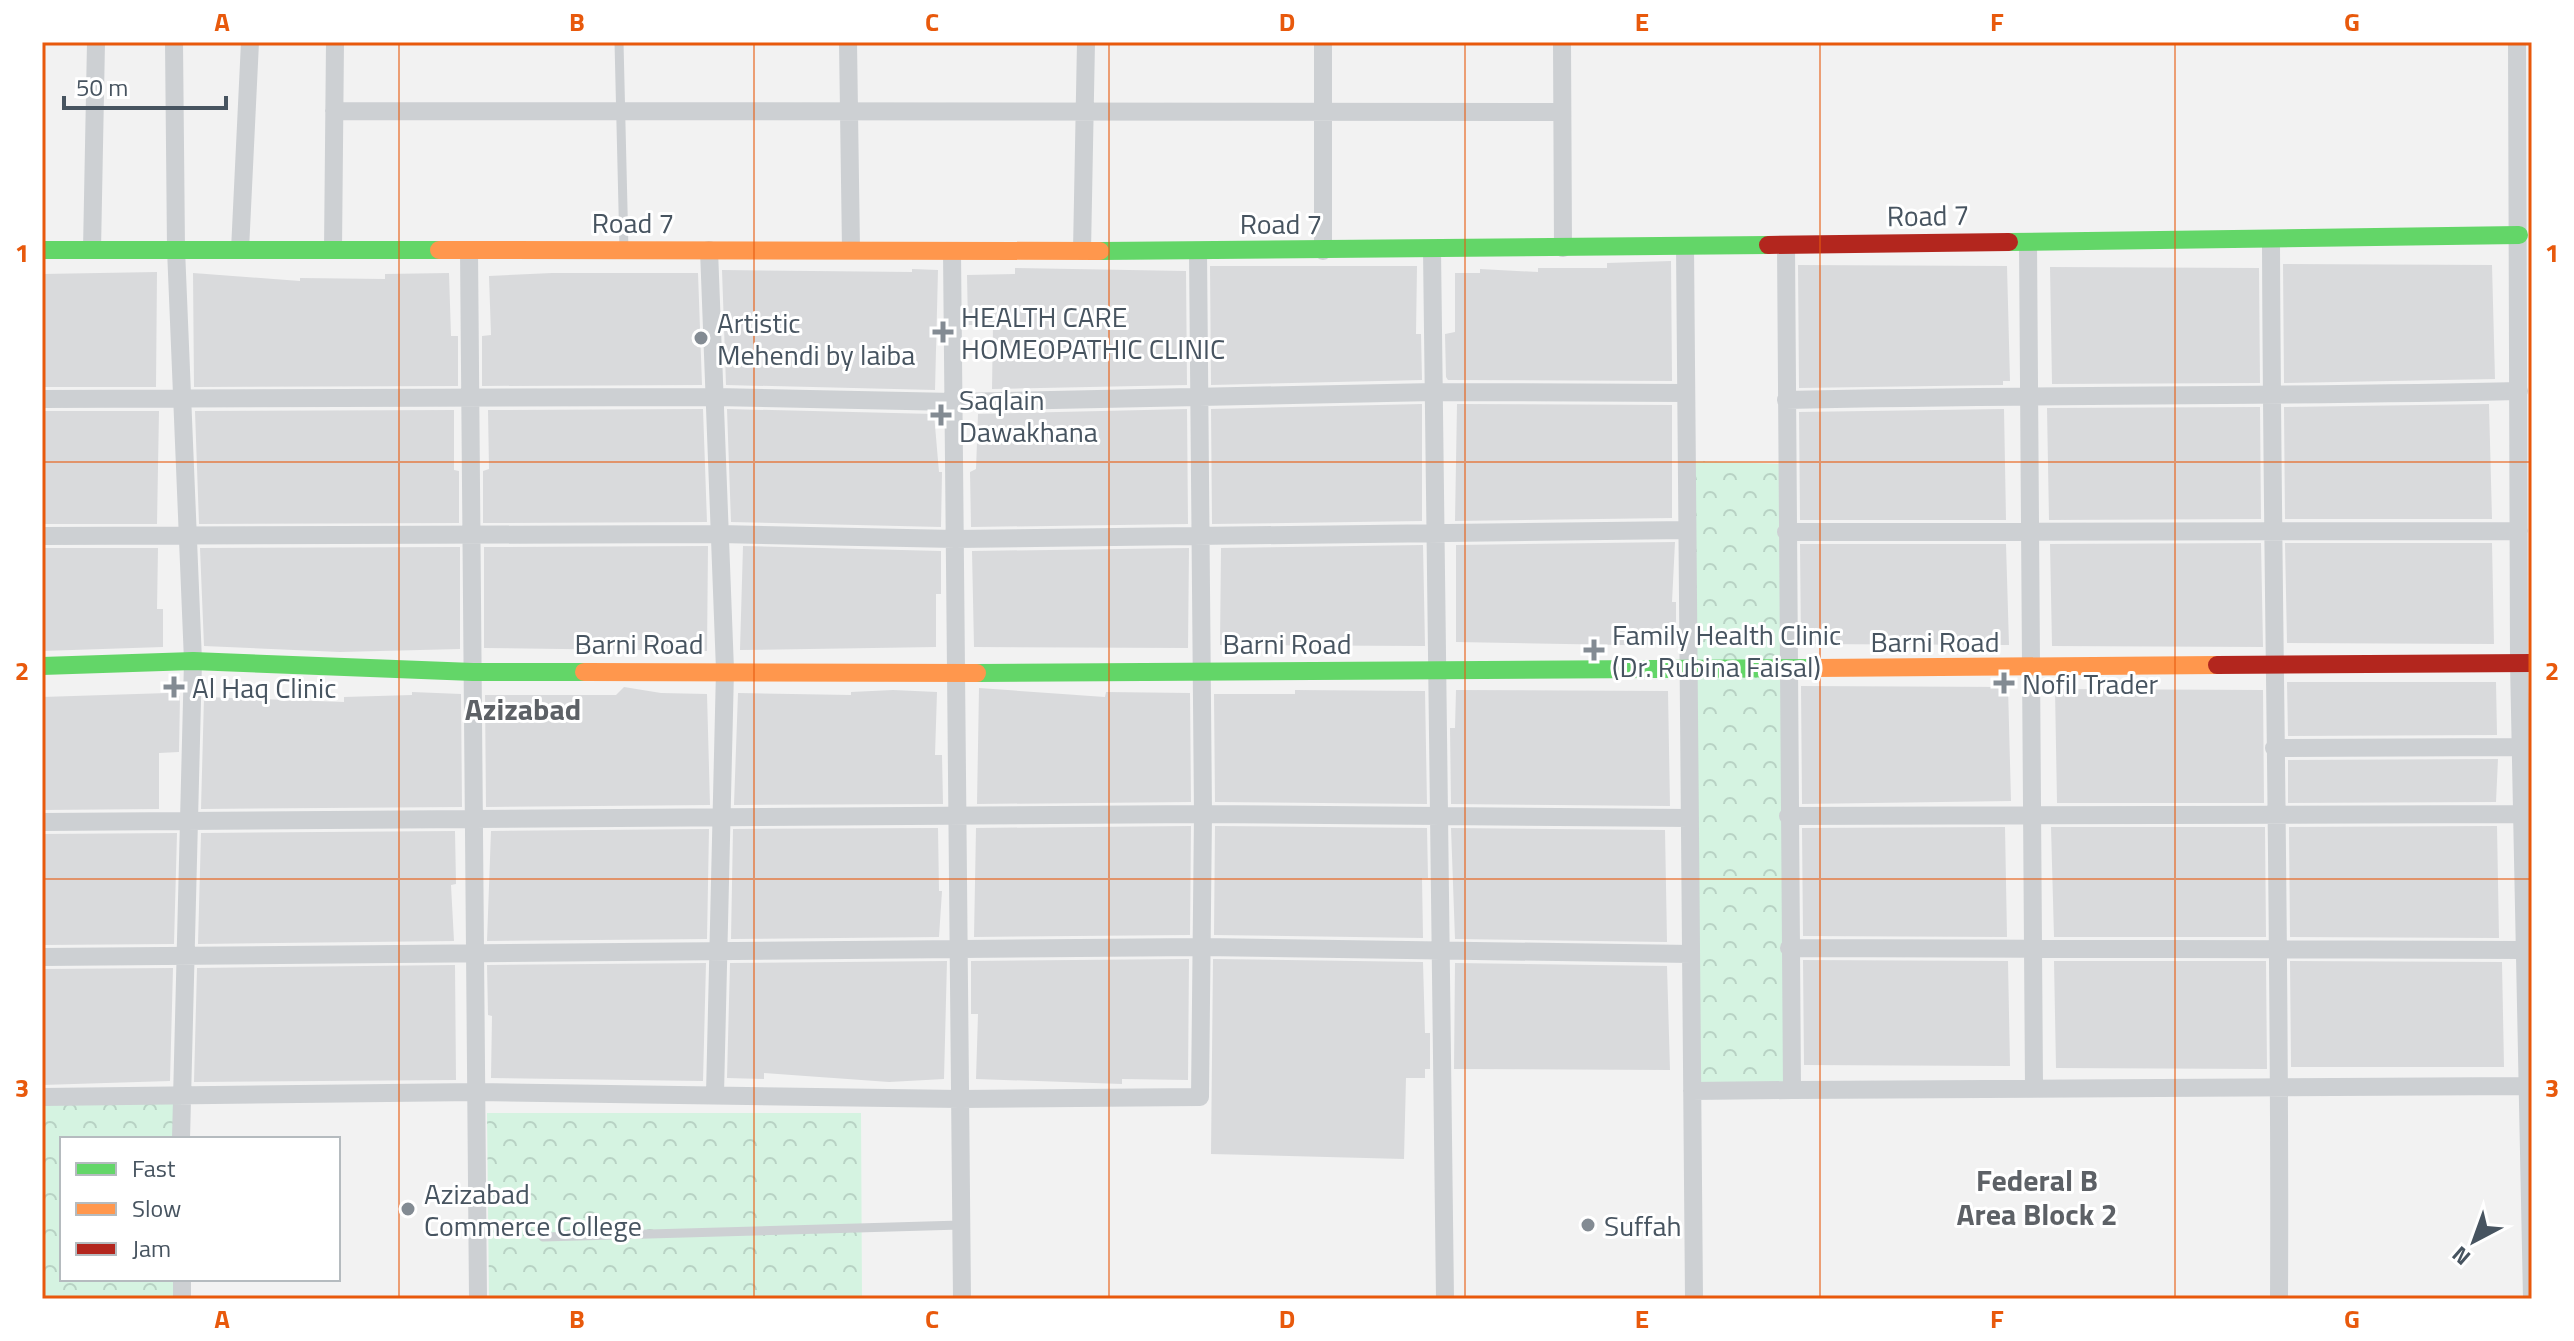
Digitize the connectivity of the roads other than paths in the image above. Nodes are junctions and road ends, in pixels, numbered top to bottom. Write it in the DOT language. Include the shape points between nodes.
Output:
graph roads {
  1 [pos="96,42"];
  2 [pos="174,42"];
  3 [pos="250,42"];
  4 [pos="335,42"];
  5 [pos="619,42"];
  6 [pos="848,42"];
  7 [pos="1086,42"];
  8 [pos="1323,42"];
  9 [pos="1562,42"];
  10 [pos="2517,42"];
  11 [pos="334,111"];
  12 [pos="621,111"];
  13 [pos="849,111"];
  14 [pos="1085,111"];
  15 [pos="1323,111"];
  16 [pos="1562,112"];
  17 [pos="2519,235"];
  18 [pos="2271,239"];
  19 [pos="2028,242"];
  20 [pos="1786,245"];
  21 [pos="1685,246"];
  22 [pos="1563,248"];
  23 [pos="176,249"];
  24 [pos="42,250"];
  25 [pos="92,250"];
  26 [pos="240,250"];
  27 [pos="333,250"];
  28 [pos="469,250"];
  29 [pos="624,250"];
  30 [pos="709,250"];
  31 [pos="851,250"];
  32 [pos="1432,250"];
  33 [pos="952,251"];
  34 [pos="1082,251"];
  35 [pos="1198,251"];
  36 [pos="1323,251"];
  37 [pos="2526,257"];
  38 [pos="2519,391"];
  39 [pos="1434,392"];
  40 [pos="1686,393"];
  41 [pos="2030,394"];
  42 [pos="1199,396"];
  43 [pos="715,397"];
  44 [pos="2271,397"];
  45 [pos="42,399"];
  46 [pos="182,399"];
  47 [pos="470,400"];
  48 [pos="1786,400"];
  49 [pos="954,402"];
  50 [pos="2031,529"];
  51 [pos="1687,530"];
  52 [pos="2272,530"];
  53 [pos="2519,531"];
  54 [pos="1786,532"];
  55 [pos="188,534"];
  56 [pos="720,534"];
  57 [pos="1435,535"];
  58 [pos="42,536"];
  59 [pos="472,537"];
  60 [pos="1201,537"];
  61 [pos="955,539"];
  62 [pos="193,661"];
  63 [pos="2526,663"];
  64 [pos="2272,665"];
  65 [pos="42,666"];
  66 [pos="2032,668"];
  67 [pos="725,670"];
  68 [pos="1787,670"];
  69 [pos="1203,671"];
  70 [pos="1437,671"];
  71 [pos="1689,671"];
  72 [pos="473,672"];
  73 [pos="956,673"];
  74 [pos="2521,747"];
  75 [pos="2274,748"];
  76 [pos="2275,813"];
  77 [pos="1203,814"];
  78 [pos="1439,814"];
  79 [pos="2522,814"];
  80 [pos="2033,815"];
  81 [pos="1788,816"];
  82 [pos="722,817"];
  83 [pos="958,818"];
  84 [pos="1690,818"];
  85 [pos="474,819"];
  86 [pos="42,822"];
  87 [pos="189,822"];
  88 [pos="1203,947"];
  89 [pos="2278,947"];
  90 [pos="1441,948"];
  91 [pos="1789,948"];
  92 [pos="2034,948"];
  93 [pos="959,949"];
  94 [pos="2525,950"];
  95 [pos="476,954"];
  96 [pos="719,954"];
  97 [pos="1691,954"];
  98 [pos="185,956"];
  99 [pos="42,957"];
  100 [pos="2528,1086"];
  101 [pos="2034,1087"];
  102 [pos="2281,1087"];
  103 [pos="1792,1090"];
  104 [pos="1692,1091"];
  105 [pos="477,1092"];
  106 [pos="715,1094"];
  107 [pos="181,1096"];
  108 [pos="42,1097"];
  109 [pos="960,1099"];
  110 [pos="181,1137"];
  111 [pos="961,1225"];
  112 [pos="543,1237"];
  113 [pos="478,1299"];
  114 [pos="962,1299"];
  115 [pos="1445,1299"];
  116 [pos="1694,1299"];
  117 [pos="2279,1299"];
  118 [pos="2532,1299"];
  1 -- 25 [label="street"];
  2 -- 23 [label="street"];
  3 -- 26 [label="street"];
  4 -- 11 [label="street"];
  5 -- 12 [label="lane"];
  6 -- 13 [label="street"];
  7 -- 14 [label="street"];
  8 -- 15 [label="street"];
  9 -- 16 [label="street"];
  10 -- 17 [label="street"];
  11 -- 12 [label="street"];
  11 -- 27 [label="street"];
  12 -- 13 [label="street"];
  12 -- 29 [label="lane"];
  13 -- 14 [label="street"];
  13 -- 31 [label="street"];
  14 -- 15 [label="street"];
  14 -- 34 [label="street"];
  15 -- 16 [label="street"];
  15 -- 36 [label="street"];
  16 -- 22 [label="street"];
  17 -- 18 [label="street, Road 7"];
  17 -- 37 [label="street"];
  18 -- 19 [label="street, Road 7"];
  18 -- 44 [label="street"];
  19 -- 20 [label="street, Road 7"];
  19 -- 41 [label="street"];
  20 -- 21 [label="street, Road 7"];
  20 -- 48 [label="street"];
  21 -- 22 [label="street, Road 7"];
  21 -- 40 [label="street"];
  22 -- 32 [label="street, Road 7"];
  23 -- 25 [label="street, Road 7"];
  23 -- 26 [label="street, Road 7"];
  23 -- 46 [label="street"];
  24 -- 25 [label="street, Road 7"];
  26 -- 27 [label="street, Road 7"];
  27 -- 28 [label="street, Road 7"];
  28 -- 29 [label="street, Road 7"];
  28 -- 47 [label="street"];
  29 -- 30 [label="street, Road 7"];
  30 -- 31 [label="street, Road 7"];
  30 -- 43 [label="street"];
  31 -- 33 [label="street, Road 7"];
  32 -- 36 [label="street, Road 7"];
  32 -- 39 [label="street"];
  33 -- 34 [label="street, Road 7"];
  33 -- 49 [label="street"];
  34 -- 35 [label="street, Road 7"];
  35 -- 36 [label="street, Road 7"];
  35 -- 42 [label="street"];
  37 -- 38 [label="street"];
  38 -- 44 [label="street"];
  38 -- 53 [label="street"];
  39 -- 40 [label="street"];
  39 -- 42 [label="street"];
  39 -- 57 [label="street"];
  40 -- 51 [label="street"];
  41 -- 44 [label="street"];
  41 -- 48 [label="street"];
  41 -- 50 [label="street"];
  42 -- 49 [label="street"];
  42 -- 60 [label="street"];
  43 -- 47 [label="street"];
  43 -- 49 [label="street"];
  43 -- 56 [label="street"];
  44 -- 52 [label="street"];
  45 -- 46 [label="street"];
  46 -- 47 [label="street"];
  46 -- 55 [label="street"];
  47 -- 59 [label="street"];
  48 -- 54 [label="street"];
  49 -- 61 [label="street"];
  50 -- 52 [label="street"];
  50 -- 54 [label="street"];
  50 -- 66 [label="street"];
  51 -- 57 [label="street"];
  51 -- 71 [label="street"];
  52 -- 53 [label="street"];
  52 -- 64 [label="street"];
  53 -- 63 [label="street"];
  54 -- 68 [label="street"];
  55 -- 58 [label="street"];
  55 -- 59 [label="street"];
  55 -- 62 [label="street"];
  56 -- 59 [label="street"];
  56 -- 61 [label="street"];
  56 -- 67 [label="street"];
  57 -- 60 [label="street"];
  57 -- 70 [label="street"];
  59 -- 72 [label="street"];
  60 -- 61 [label="street"];
  60 -- 69 [label="street"];
  61 -- 73 [label="street"];
  62 -- 65 [label="street, Barni Road"];
  62 -- 72 [label="street, Barni Road"];
  62 -- 87 [label="street"];
  63 -- 64 [label="street, Barni Road"];
  63 -- 74 [label="street"];
  64 -- 66 [label="street, Barni Road"];
  64 -- 75 [label="street"];
  66 -- 68 [label="street, Barni Road"];
  66 -- 80 [label="street"];
  67 -- 72 [label="street, Barni Road"];
  67 -- 73 [label="street, Barni Road"];
  67 -- 82 [label="street"];
  68 -- 71 [label="street, Barni Road"];
  68 -- 81 [label="street"];
  69 -- 70 [label="street, Barni Road"];
  69 -- 73 [label="street, Barni Road"];
  69 -- 77 [label="street"];
  70 -- 71 [label="street, Barni Road"];
  70 -- 78 [label="street"];
  71 -- 84 [label="street"];
  72 -- 85 [label="street"];
  73 -- 83 [label="street"];
  74 -- 75 [label="street"];
  74 -- 79 [label="street"];
  75 -- 76 [label="street"];
  76 -- 79 [label="street"];
  76 -- 80 [label="street"];
  76 -- 89 [label="street"];
  77 -- 78 [label="street"];
  77 -- 83 [label="street"];
  77 -- 88 [label="street"];
  78 -- 84 [label="street"];
  78 -- 90 [label="street"];
  79 -- 94 [label="street"];
  80 -- 81 [label="street"];
  80 -- 92 [label="street"];
  81 -- 91 [label="street"];
  82 -- 83 [label="street"];
  82 -- 85 [label="street"];
  82 -- 96 [label="street"];
  83 -- 93 [label="street"];
  84 -- 97 [label="street"];
  85 -- 87 [label="street"];
  85 -- 95 [label="street"];
  86 -- 87 [label="street"];
  87 -- 98 [label="street"];
  88 -- 90 [label="street"];
  88 -- 93 [label="street"];
  88 -- 109 [label="street" via="1200,1097"];
  89 -- 92 [label="street"];
  89 -- 94 [label="street"];
  89 -- 102 [label="street"];
  90 -- 97 [label="street"];
  90 -- 115 [label="street"];
  91 -- 92 [label="street"];
  91 -- 103 [label="street"];
  92 -- 101 [label="street"];
  93 -- 96 [label="street"];
  93 -- 109 [label="street"];
  94 -- 100 [label="street"];
  95 -- 96 [label="street"];
  95 -- 98 [label="street"];
  95 -- 105 [label="street"];
  96 -- 106 [label="street"];
  97 -- 104 [label="street"];
  98 -- 99 [label="street"];
  98 -- 107 [label="street"];
  100 -- 102 [label="street"];
  100 -- 118 [label="street"];
  101 -- 102 [label="street"];
  101 -- 103 [label="street"];
  102 -- 117 [label="street"];
  103 -- 104 [label="street"];
  104 -- 116 [label="street"];
  105 -- 106 [label="street"];
  105 -- 107 [label="street"];
  105 -- 113 [label="street"];
  106 -- 109 [label="street"];
  107 -- 108 [label="street"];
  107 -- 110 [label="street"];
  109 -- 111 [label="street"];
  111 -- 112 [label="lane"];
  111 -- 114 [label="street"];
}
